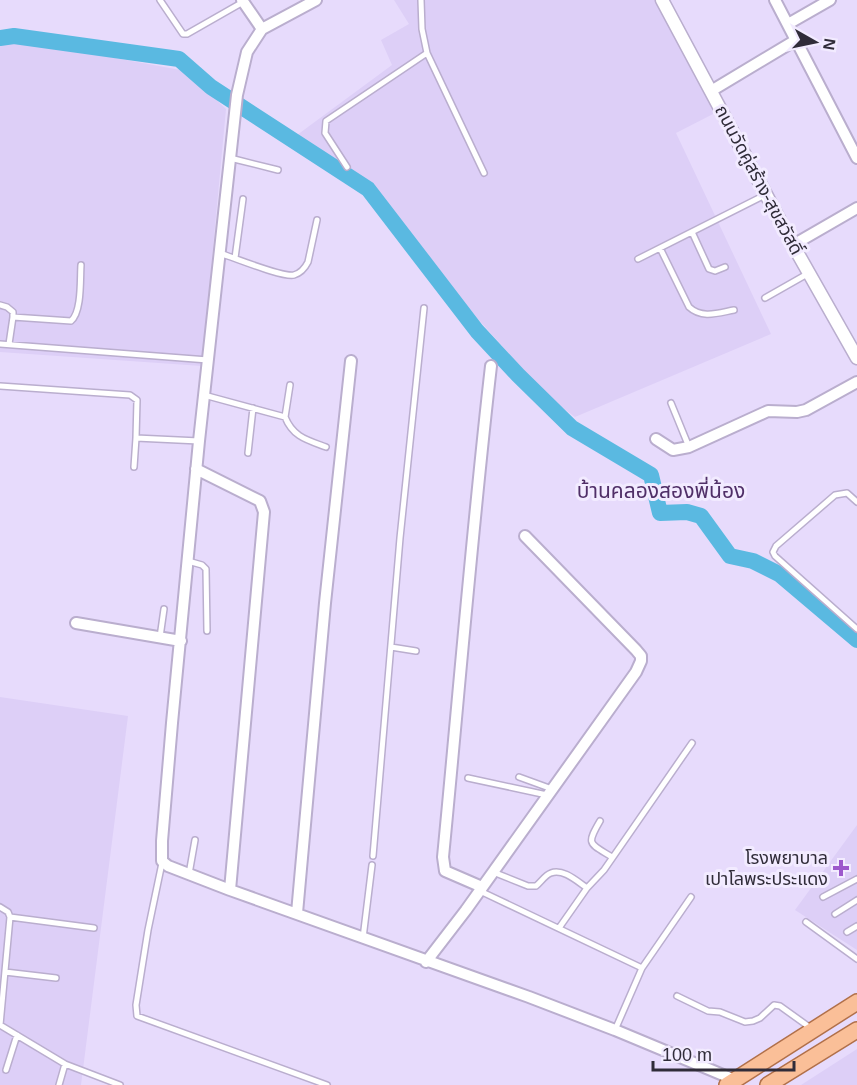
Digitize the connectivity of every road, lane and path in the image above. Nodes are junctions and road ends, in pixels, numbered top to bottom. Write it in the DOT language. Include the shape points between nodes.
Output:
graph roads {
  1 [pos="160,0"];
  2 [pos="316,0"];
  3 [pos="421,0"];
  4 [pos="662,0"];
  5 [pos="775,0"];
  6 [pos="830,0"];
  7 [pos="243,1"];
  8 [pos="788,24"];
  9 [pos="262,29"];
  10 [pos="796,40"];
  11 [pos="427,53"];
  12 [pos="711,91"];
  13 [pos="230,158"];
  14 [pos="857,158"];
  15 [pos="347,167"];
  16 [pos="278,170"];
  17 [pos="484,173"];
  18 [pos="766,195"];
  19 [pos="243,199"];
  20 [pos="857,208"];
  21 [pos="317,220"];
  22 [pos="692,232"];
  23 [pos="793,245"];
  24 [pos="660,248"];
  25 [pos="219,253"];
  26 [pos="235,258"];
  27 [pos="638,259"];
  28 [pos="81,265"];
  29 [pos="725,267"];
  30 [pos="809,273"];
  31 [pos="765,298"];
  32 [pos="0,305"];
  33 [pos="424,308"];
  34 [pos="734,310"];
  35 [pos="13,317"];
  36 [pos="0,344"];
  37 [pos="9,344"];
  38 [pos="854,345"];
  39 [pos="857,358"];
  40 [pos="208,360"];
  41 [pos="351,361"];
  42 [pos="491,366"];
  43 [pos="857,382"];
  44 [pos="290,385"];
  45 [pos="0,387"];
  46 [pos="204,395"];
  47 [pos="671,403"];
  48 [pos="252,408"];
  49 [pos="285,417"];
  50 [pos="136,438"];
  51 [pos="656,439"];
  52 [pos="199,441"];
  53 [pos="326,447"];
  54 [pos="689,447"];
  55 [pos="248,453"];
  56 [pos="134,467"];
  57 [pos="196,469"];
  58 [pos="857,502"];
  59 [pos="525,536"];
  60 [pos="188,561"];
  61 [pos="164,609"];
  62 [pos="76,623"];
  63 [pos="857,629"];
  64 [pos="207,631"];
  65 [pos="159,637"];
  66 [pos="181,641"];
  67 [pos="391,647"];
  68 [pos="416,651"];
  69 [pos="692,743"];
  70 [pos="519,777"];
  71 [pos="468,778"];
  72 [pos="549,792"];
  73 [pos="600,820"];
  74 [pos="195,840"];
  75 [pos="372,856"];
  76 [pos="612,857"];
  77 [pos="162,861"];
  78 [pos="372,865"];
  79 [pos="493,872"];
  80 [pos="189,874"];
  81 [pos="857,879"];
  82 [pos="587,888"];
  83 [pos="481,889"];
  84 [pos="230,890"];
  85 [pos="691,897"];
  86 [pos="823,897"];
  87 [pos="857,900"];
  88 [pos="0,907"];
  89 [pos="297,913"];
  90 [pos="835,914"];
  91 [pos="10,917"];
  92 [pos="806,922"];
  93 [pos="857,926"];
  94 [pos="94,928"];
  95 [pos="559,928"];
  96 [pos="847,932"];
  97 [pos="363,938"];
  98 [pos="857,959"];
  99 [pos="426,962"];
  100 [pos="642,968"];
  101 [pos="5,972"];
  102 [pos="56,978"];
  103 [pos="677,996"];
  104 [pos="857,1002"];
  105 [pos="0,1025"];
  106 [pos="615,1030"];
  107 [pos="813,1030"];
  108 [pos="857,1030"];
  109 [pos="17,1035"];
  110 [pos="65,1064"];
  111 [pos="6,1070"];
  112 [pos="731,1083"];
  113 [pos="776,1083"];
  114 [pos="59,1085"];
  115 [pos="120,1085"];
  116 [pos="327,1085"];
  1 -- 7 [label="lane" via="183,34"];
  2 -- 9 [label="street"];
  3 -- 11 [label="lane"];
  4 -- 12 [label="street, ถนนวัดคู่สร้าง-สุขสวัสดิ์"];
  5 -- 8 [label="street"];
  6 -- 8 [label="street"];
  7 -- 9 [label="street"];
  8 -- 10 [label="street"];
  9 -- 13 [label="street" via="247,52 237,95"];
  10 -- 12 [label="street"];
  10 -- 14 [label="street"];
  11 -- 15 [label="lane" via="326,121 325,133"];
  11 -- 17 [label="lane"];
  12 -- 18 [label="street, ถนนวัดคู่สร้าง-สุขสวัสดิ์"];
  13 -- 16 [label="lane"];
  13 -- 25 [label="street"];
  18 -- 22 [label="lane"];
  18 -- 23 [label="street, ถนนวัดคู่สร้าง-สุขสวัสดิ์"];
  19 -- 26 [label="lane"];
  20 -- 23 [label="street"];
  21 -- 26 [label="lane" via="308,262 294,275"];
  22 -- 24 [label="lane"];
  22 -- 29 [label="lane" via="709,269"];
  23 -- 30 [label="street, ถนนวัดคู่สร้าง-สุขสวัสดิ์"];
  24 -- 27 [label="lane"];
  24 -- 34 [label="lane" via="693,311 708,315"];
  25 -- 26 [label="lane"];
  25 -- 40 [label="street"];
  28 -- 35 [label="lane" via="75,318 71,321"];
  30 -- 31 [label="lane"];
  30 -- 38 [label="street, ถนนวัดคู่สร้าง-สุขสวัสดิ์"];
  32 -- 35 [label="lane" via="10,309"];
  33 -- 67 [label="lane"];
  35 -- 37 [label="lane"];
  36 -- 37 [label="lane"];
  37 -- 40 [label="lane"];
  38 -- 39 [label="street, ถนนวัดคู่สร้าง-สุขสวัสดิ์"];
  40 -- 46 [label="street"];
  41 -- 89 [label="street"];
  42 -- 83 [label="street" via="443,857 445,872"];
  43 -- 54 [label="street" via="806,410 768,411"];
  44 -- 49 [label="lane"];
  45 -- 50 [label="lane" via="130,395 137,400"];
  46 -- 48 [label="lane"];
  46 -- 52 [label="street"];
  47 -- 54 [label="lane"];
  48 -- 49 [label="lane"];
  48 -- 55 [label="lane"];
  49 -- 53 [label="lane" via="300,437"];
  50 -- 52 [label="lane"];
  50 -- 56 [label="lane"];
  51 -- 54 [label="street" via="673,450"];
  52 -- 57 [label="street"];
  57 -- 60 [label="street"];
  57 -- 84 [label="street" via="260,501 264,512"];
  58 -- 63 [label="lane" via="847,493 835,495 773,552"];
  59 -- 72 [label="street" via="641,656 640,667"];
  60 -- 64 [label="lane" via="206,569"];
  60 -- 66 [label="street"];
  61 -- 65 [label="lane"];
  62 -- 65 [label="street"];
  65 -- 66 [label="street"];
  66 -- 77 [label="street"];
  67 -- 68 [label="lane"];
  67 -- 75 [label="lane"];
  69 -- 76 [label="lane"];
  70 -- 72 [label="lane"];
  71 -- 72 [label="lane"];
  72 -- 79 [label="street"];
  73 -- 76 [label="lane" via="591,842"];
  74 -- 80 [label="lane"];
  76 -- 82 [label="lane"];
  77 -- 80 [label="street"];
  77 -- 116 [label="lane" via="137,1016"];
  78 -- 97 [label="lane"];
  79 -- 82 [label="lane" via="536,886 555,871"];
  79 -- 83 [label="street"];
  80 -- 84 [label="street"];
  81 -- 86 [label="lane"];
  82 -- 95 [label="lane"];
  83 -- 95 [label="lane"];
  83 -- 99 [label="street"];
  84 -- 89 [label="street"];
  85 -- 100 [label="lane"];
  87 -- 90 [label="lane"];
  88 -- 91 [label="lane"];
  89 -- 97 [label="street"];
  91 -- 94 [label="lane"];
  91 -- 101 [label="lane"];
  92 -- 98 [label="lane"];
  93 -- 96 [label="lane"];
  95 -- 100 [label="lane"];
  97 -- 99 [label="street"];
  99 -- 106 [label="street"];
  100 -- 106 [label="lane"];
  101 -- 102 [label="lane"];
  101 -- 105 [label="lane"];
  103 -- 107 [label="lane" via="745,1022 759,1018 774,1005 780,1006"];
  104 -- 107 [label="main road"];
  105 -- 109 [label="lane"];
  106 -- 112 [label="street"];
  107 -- 112 [label="main road"];
  108 -- 113 [label="main road"];
  109 -- 110 [label="lane"];
  109 -- 111 [label="lane"];
  110 -- 114 [label="lane"];
  110 -- 115 [label="lane"];
}
